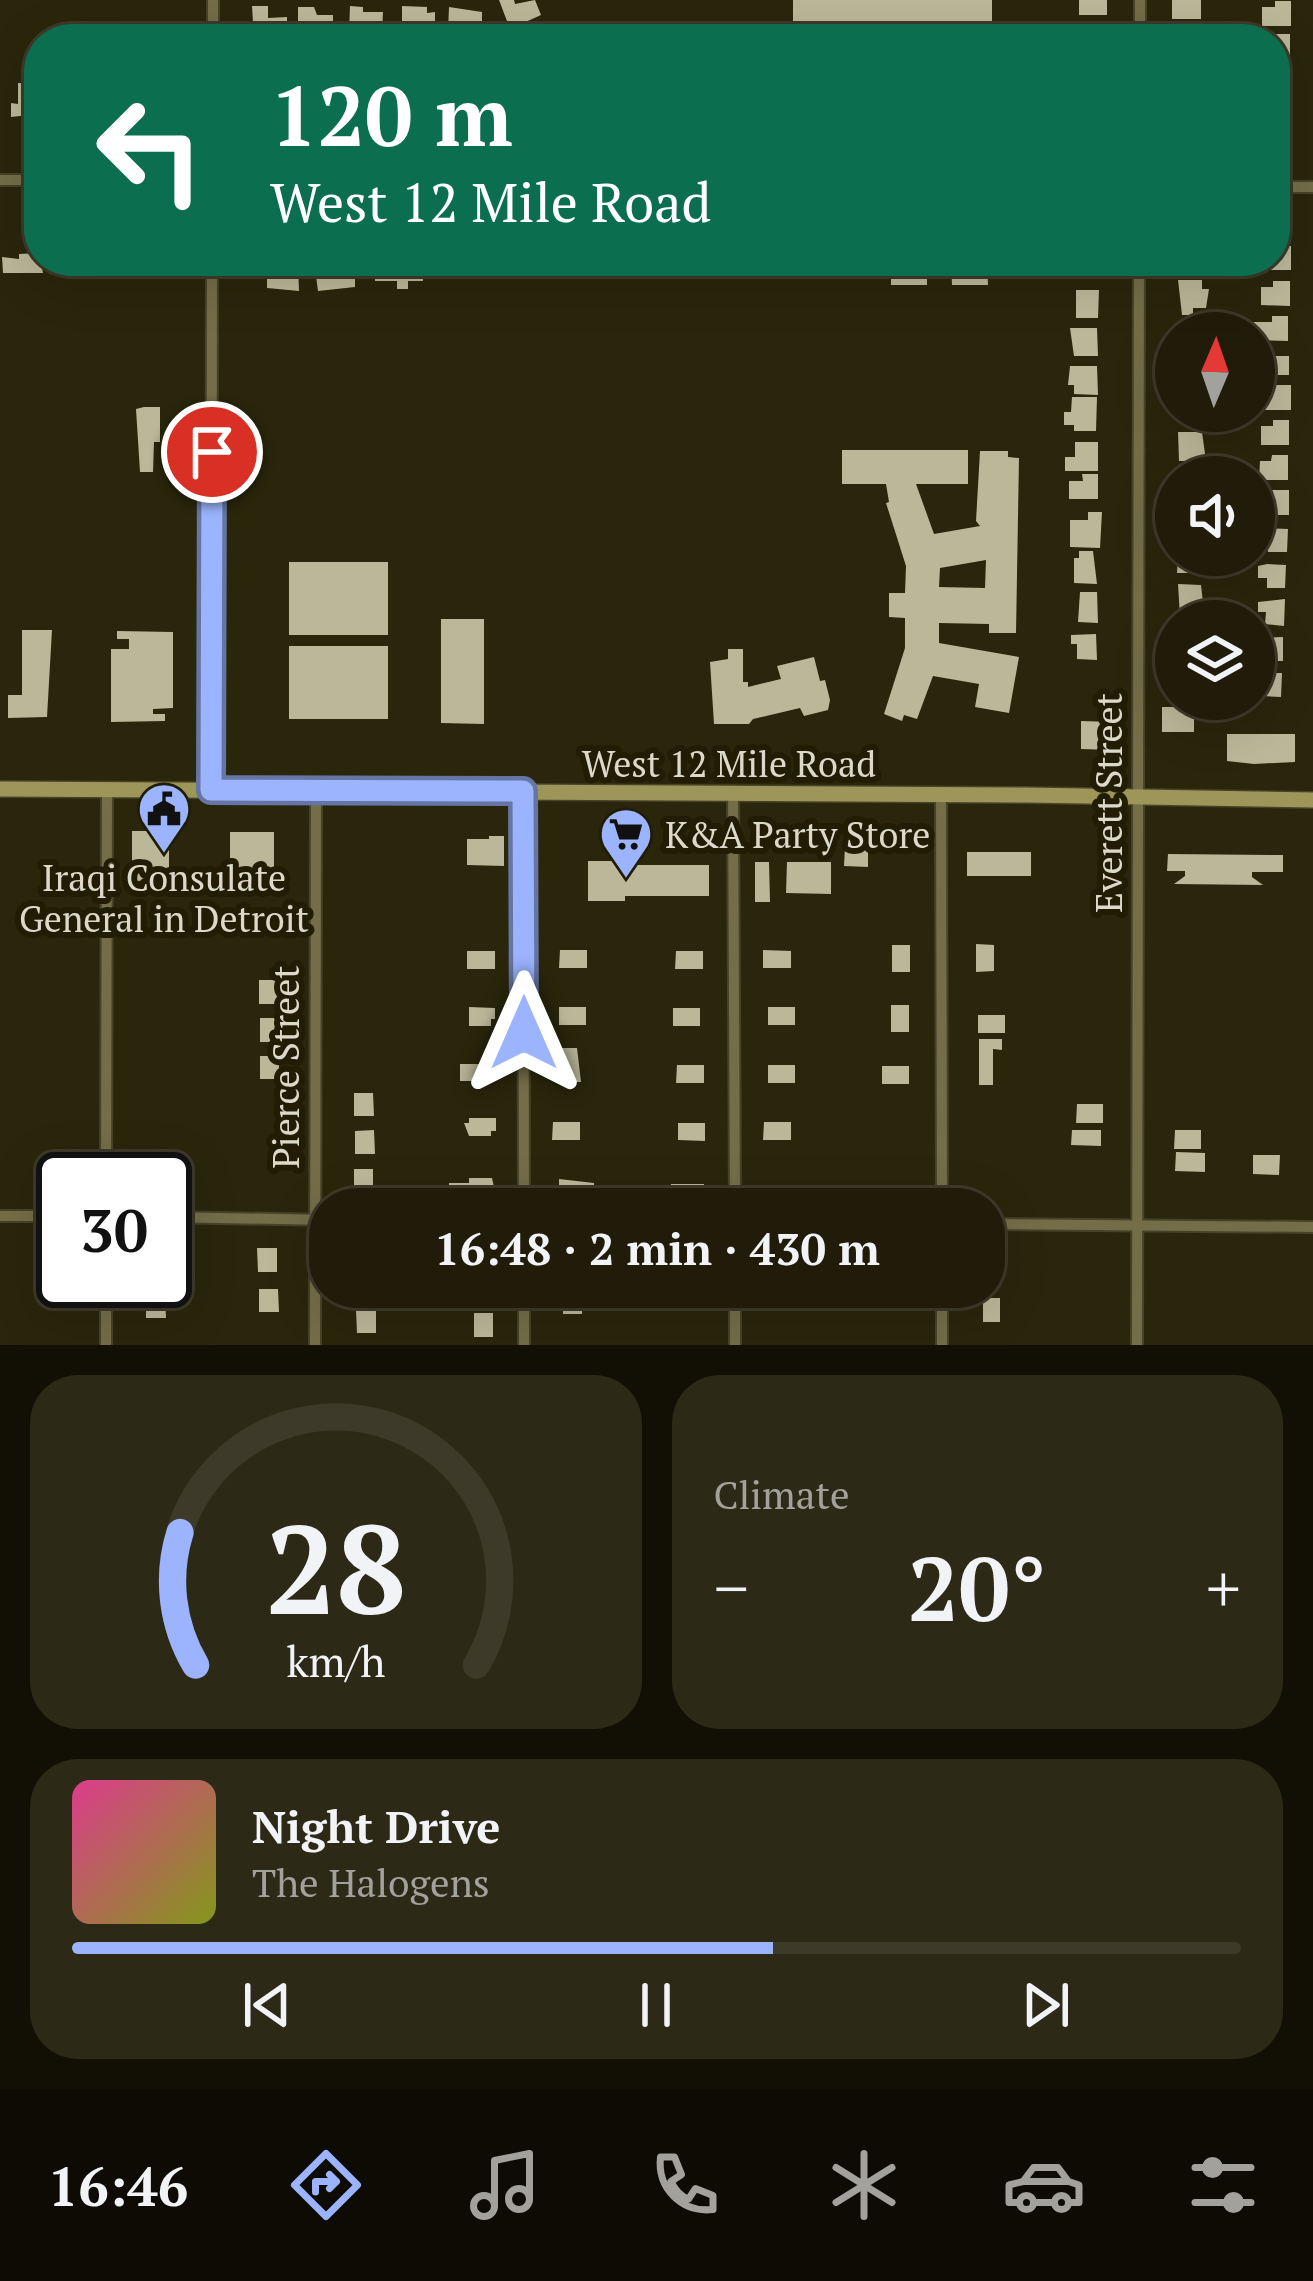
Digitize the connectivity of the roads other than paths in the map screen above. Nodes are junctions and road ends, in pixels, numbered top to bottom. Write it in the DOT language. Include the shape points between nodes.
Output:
graph roads {
  1 [pos="212,276"];
  2 [pos="1139,276"];
  3 [pos="0,789"];
  4 [pos="106,790"];
  5 [pos="211,790"];
  6 [pos="316,790"];
  7 [pos="523,791"];
  8 [pos="733,793"];
  9 [pos="941,794"];
  10 [pos="1138,797"];
  11 [pos="1313,800"];
  12 [pos="106,1152"];
  13 [pos="315,1188"];
  14 [pos="524,1188"];
  15 [pos="735,1188"];
  16 [pos="942,1188"];
  17 [pos="0,1216"];
  18 [pos="36,1216"];
  19 [pos="192,1218"];
  20 [pos="309,1220"];
  21 [pos="1005,1224"];
  22 [pos="1136,1224"];
  23 [pos="1313,1227"];
  24 [pos="106,1308"];
  25 [pos="315,1308"];
  26 [pos="524,1308"];
  27 [pos="735,1308"];
  28 [pos="942,1308"];
  29 [pos="106,1345"];
  30 [pos="315,1345"];
  31 [pos="524,1345"];
  32 [pos="735,1345"];
  33 [pos="942,1345"];
  34 [pos="1137,1345"];
  1 -- 5 [label="street"];
  2 -- 10 [label="street, Everett Street"];
  3 -- 4 [label="main road, West 12 Mile Road"];
  4 -- 5 [label="main road, West 12 Mile Road"];
  4 -- 12 [label="street"];
  5 -- 6 [label="main road, West 12 Mile Road"];
  6 -- 7 [label="main road, West 12 Mile Road"];
  6 -- 13 [label="street, Pierce Street"];
  7 -- 8 [label="main road, West 12 Mile Road"];
  7 -- 14 [label="street"];
  8 -- 9 [label="main road, West 12 Mile Road"];
  8 -- 15 [label="street"];
  9 -- 10 [label="main road, West 12 Mile Road"];
  9 -- 16 [label="street"];
  10 -- 11 [label="main road, West 12 Mile Road"];
  10 -- 22 [label="street, Everett Street"];
  17 -- 18 [label="street"];
  19 -- 20 [label="street"];
  21 -- 22 [label="street"];
  22 -- 23 [label="street"];
  22 -- 34 [label="street, Everett Street"];
  24 -- 29 [label="street"];
  25 -- 30 [label="street, Pierce Street"];
  26 -- 31 [label="street"];
  27 -- 32 [label="street"];
  28 -- 33 [label="street"];
}
